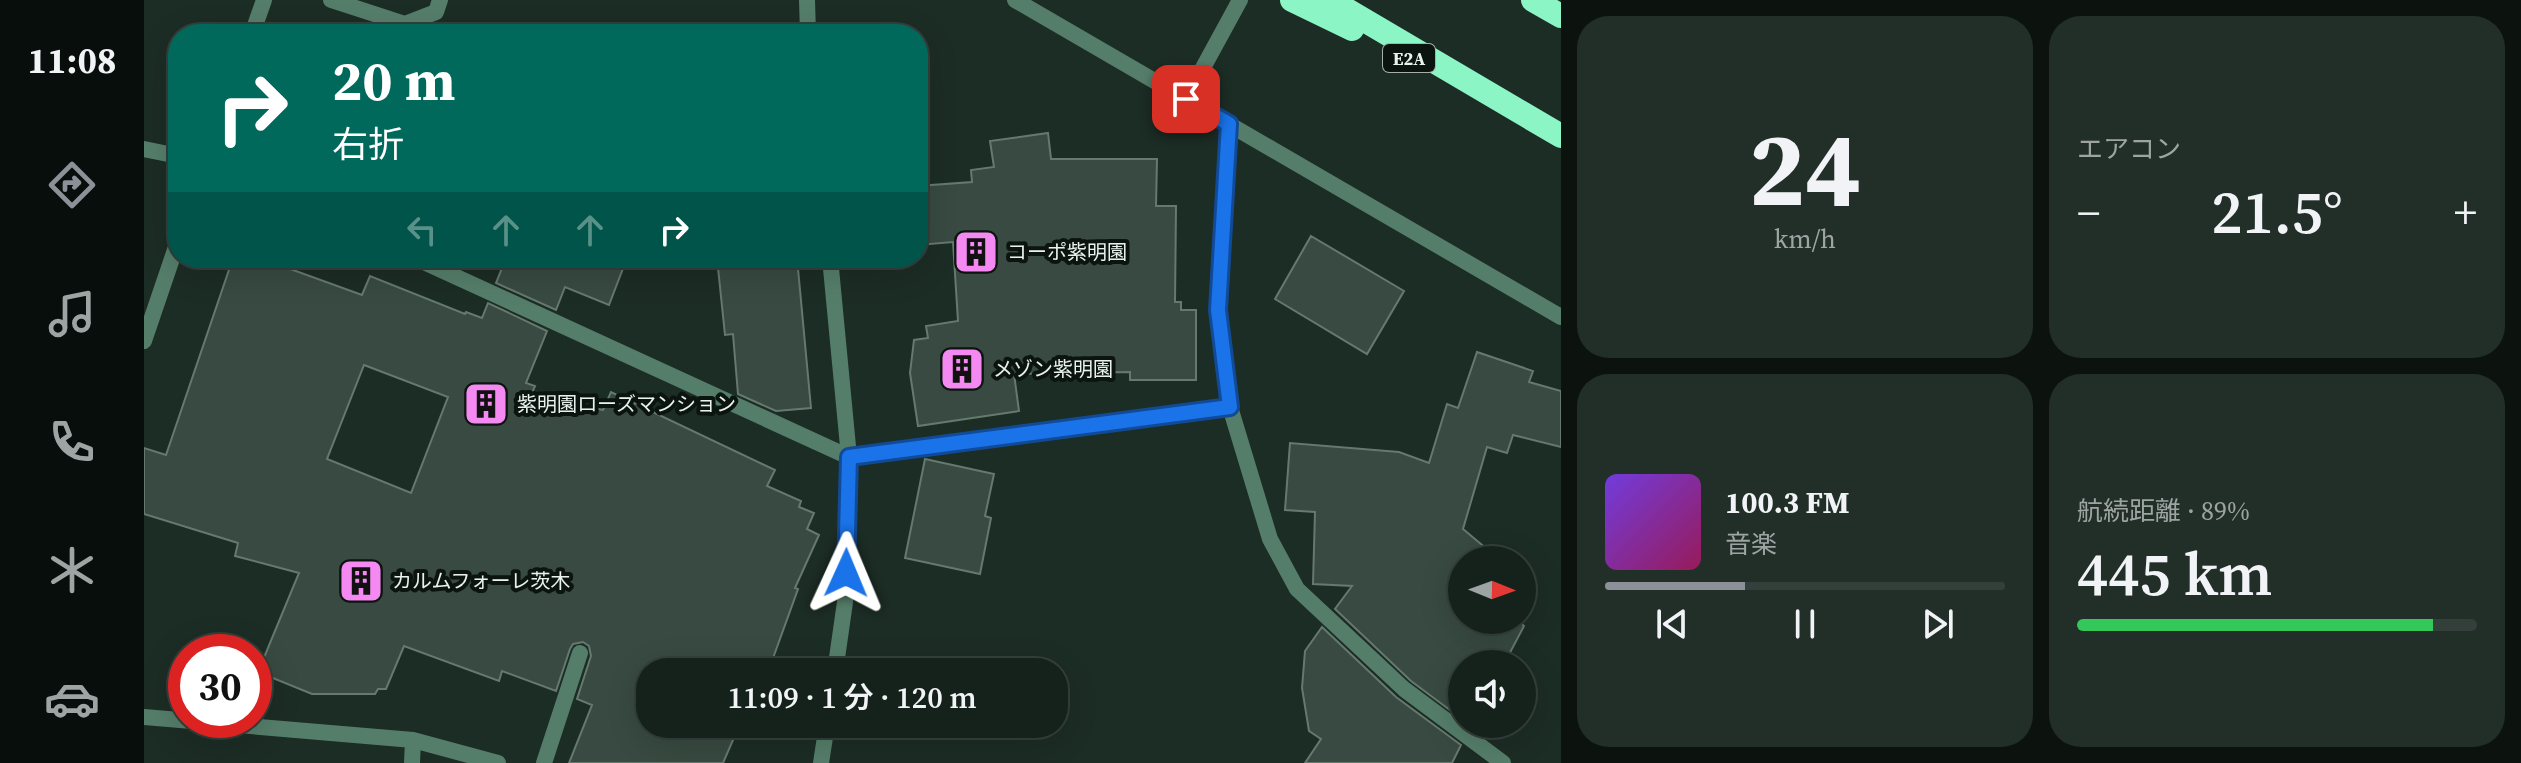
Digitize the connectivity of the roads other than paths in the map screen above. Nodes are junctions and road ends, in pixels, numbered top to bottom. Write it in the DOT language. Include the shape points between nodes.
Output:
graph roads {
  1 [pos="264,0"];
  2 [pos="331,0"];
  3 [pos="440,0"];
  4 [pos="807,0"];
  5 [pos="1015,0"];
  6 [pos="1240,0"];
  7 [pos="1292,0"];
  8 [pos="1330,0"];
  9 [pos="1533,0"];
  10 [pos="1561,16"];
  11 [pos="256,24"];
  12 [pos="808,24"];
  13 [pos="1186,99"];
  14 [pos="1526,115"];
  15 [pos="1229,124"];
  16 [pos="1561,136"];
  17 [pos="144,149"];
  18 [pos="168,154"];
  19 [pos="169,268"];
  20 [pos="437,268"];
  21 [pos="831,268"];
  22 [pos="1561,317"];
  23 [pos="144,341"];
  24 [pos="1230,407"];
  25 [pos="849,457"];
  26 [pos="580,653"];
  27 [pos="837,658"];
  28 [pos="144,717"];
  29 [pos="825,738"];
  30 [pos="413,740"];
  31 [pos="412,763"];
  32 [pos="498,763"];
  33 [pos="544,763"];
  34 [pos="821,763"];
  35 [pos="1503,763"];
  1 -- 11 [label="street"];
  2 -- 3 [label="street" via="405,24 436,12"];
  4 -- 12 [label="street"];
  5 -- 13 [label="street"];
  6 -- 13 [label="street"];
  7 -- 14 [label="highway, E2A"];
  8 -- 14 [label="highway"];
  9 -- 10 [label="highway"];
  13 -- 15 [label="street"];
  14 -- 16 [label="highway"];
  15 -- 22 [label="street"];
  15 -- 24 [label="street" via="1218,310"];
  17 -- 18 [label="street"];
  19 -- 23 [label="street"];
  20 -- 25 [label="street"];
  21 -- 25 [label="street"];
  24 -- 25 [label="street"];
  24 -- 35 [label="street" via="1270,539 1297,589 1404,689"];
  25 -- 27 [label="street" via="845,602"];
  26 -- 33 [label="street"];
  28 -- 30 [label="street"];
  29 -- 34 [label="street"];
  30 -- 31 [label="street"];
  30 -- 32 [label="street"];
}
